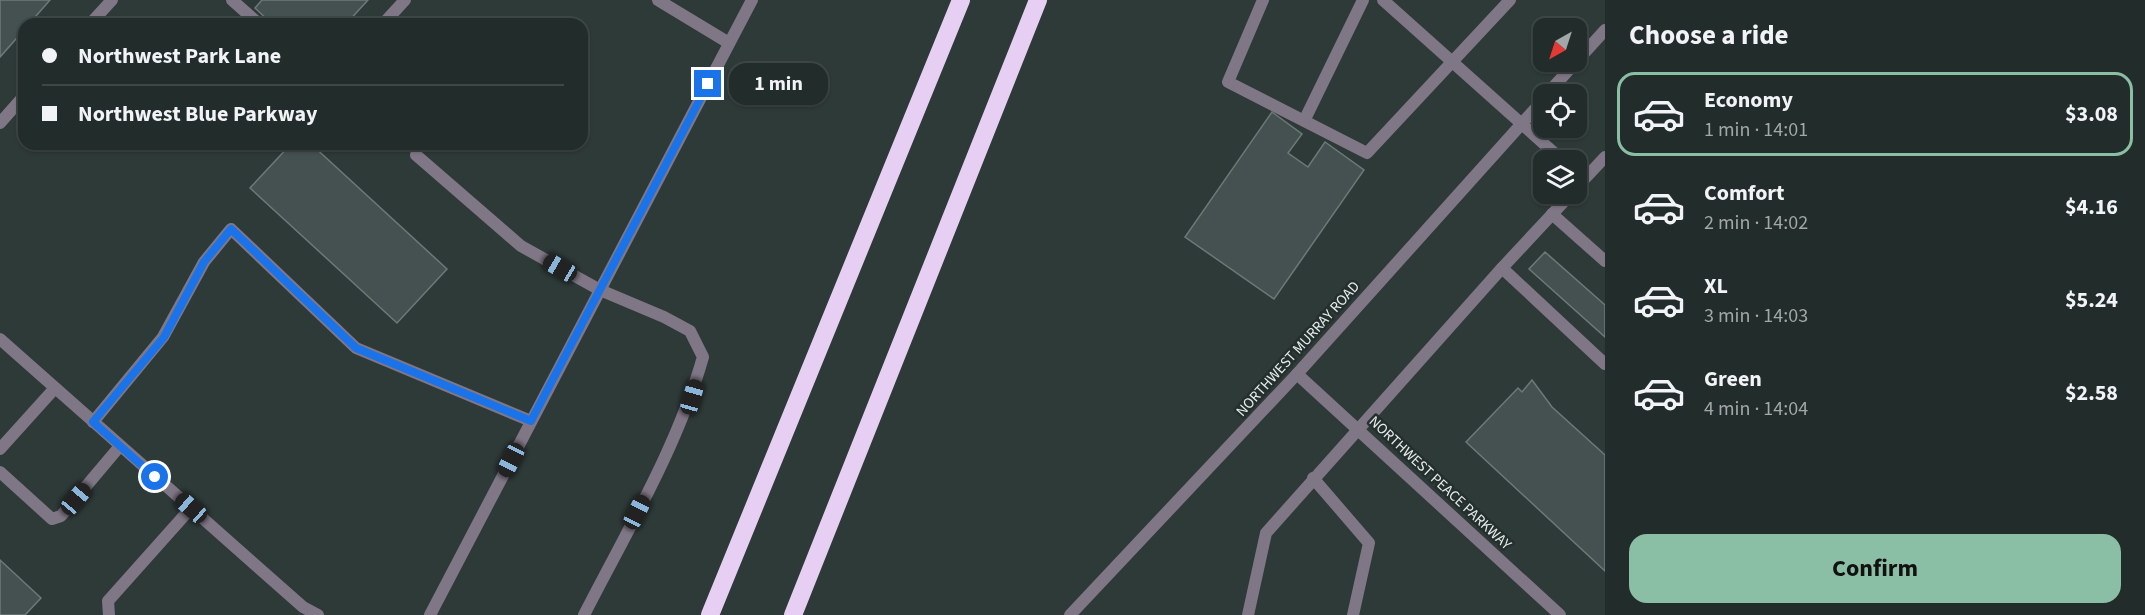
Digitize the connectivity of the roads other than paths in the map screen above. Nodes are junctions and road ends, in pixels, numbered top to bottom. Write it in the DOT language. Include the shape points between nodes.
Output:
graph roads {
  1 [pos="111,0"];
  2 [pos="232,0"];
  3 [pos="405,0"];
  4 [pos="658,0"];
  5 [pos="752,0"];
  6 [pos="961,0"];
  7 [pos="1038,0"];
  8 [pos="1263,0"];
  9 [pos="1363,0"];
  10 [pos="1383,0"];
  11 [pos="1510,0"];
  12 [pos="95,18"];
  13 [pos="252,18"];
  14 [pos="388,18"];
  15 [pos="1605,30"];
  16 [pos="729,43"];
  17 [pos="1454,62"];
  18 [pos="1556,84"];
  19 [pos="18,103"];
  20 [pos="1533,110"];
  21 [pos="1305,119"];
  22 [pos="1522,122"];
  23 [pos="0,123"];
  24 [pos="1551,150"];
  25 [pos="416,155"];
  26 [pos="1605,157"];
  27 [pos="1587,174"];
  28 [pos="1562,204"];
  29 [pos="1552,214"];
  30 [pos="1605,261"];
  31 [pos="1502,268"];
  32 [pos="600,290"];
  33 [pos="0,339"];
  34 [pos="1605,364"];
  35 [pos="1298,374"];
  36 [pos="55,388"];
  37 [pos="531,421"];
  38 [pos="93,422"];
  39 [pos="1358,428"];
  40 [pos="120,446"];
  41 [pos="0,449"];
  42 [pos="0,472"];
  43 [pos="1313,478"];
  44 [pos="191,508"];
  45 [pos="109,615"];
  46 [pos="318,615"];
  47 [pos="430,615"];
  48 [pos="584,615"];
  49 [pos="710,615"];
  50 [pos="793,615"];
  51 [pos="1070,615"];
  52 [pos="1248,615"];
  53 [pos="1353,615"];
  54 [pos="1560,615"];
  1 -- 12 [label="street"];
  2 -- 13 [label="street"];
  3 -- 14 [label="street"];
  4 -- 16 [label="street"];
  5 -- 16 [label="street"];
  6 -- 49 [label="highway"];
  7 -- 50 [label="highway"];
  8 -- 21 [label="street" via="1228,82"];
  9 -- 21 [label="street"];
  10 -- 17 [label="street"];
  11 -- 17 [label="street"];
  15 -- 18 [label="street"];
  16 -- 32 [label="street"];
  17 -- 21 [label="street" via="1367,153"];
  17 -- 22 [label="street"];
  19 -- 23 [label="street"];
  20 -- 22 [label="street, NORTHWEST MURRAY ROAD"];
  22 -- 24 [label="street"];
  22 -- 35 [label="street, NORTHWEST MURRAY ROAD"];
  25 -- 32 [label="street" via="521,246"];
  26 -- 27 [label="street"];
  28 -- 29 [label="street"];
  29 -- 30 [label="street"];
  29 -- 31 [label="street"];
  31 -- 34 [label="street"];
  31 -- 39 [label="street"];
  32 -- 37 [label="street"];
  32 -- 48 [label="street" via="690,331 703,357 692,397 669,450"];
  33 -- 36 [label="street"];
  35 -- 39 [label="street, NORTHWEST PEACE PARKWAY"];
  35 -- 51 [label="street, NORTHWEST MURRAY ROAD"];
  36 -- 38 [label="street"];
  36 -- 41 [label="street"];
  37 -- 38 [label="street" via="356,348 231,229 204,262 164,337"];
  37 -- 47 [label="street"];
  38 -- 40 [label="street"];
  39 -- 43 [label="street"];
  39 -- 54 [label="street, NORTHWEST PEACE PARKWAY"];
  40 -- 42 [label="street" via="55,519"];
  40 -- 44 [label="street"];
  43 -- 52 [label="street" via="1266,533"];
  43 -- 53 [label="street" via="1369,543"];
  44 -- 45 [label="street" via="108,601"];
  44 -- 46 [label="street" via="303,607"];
}
